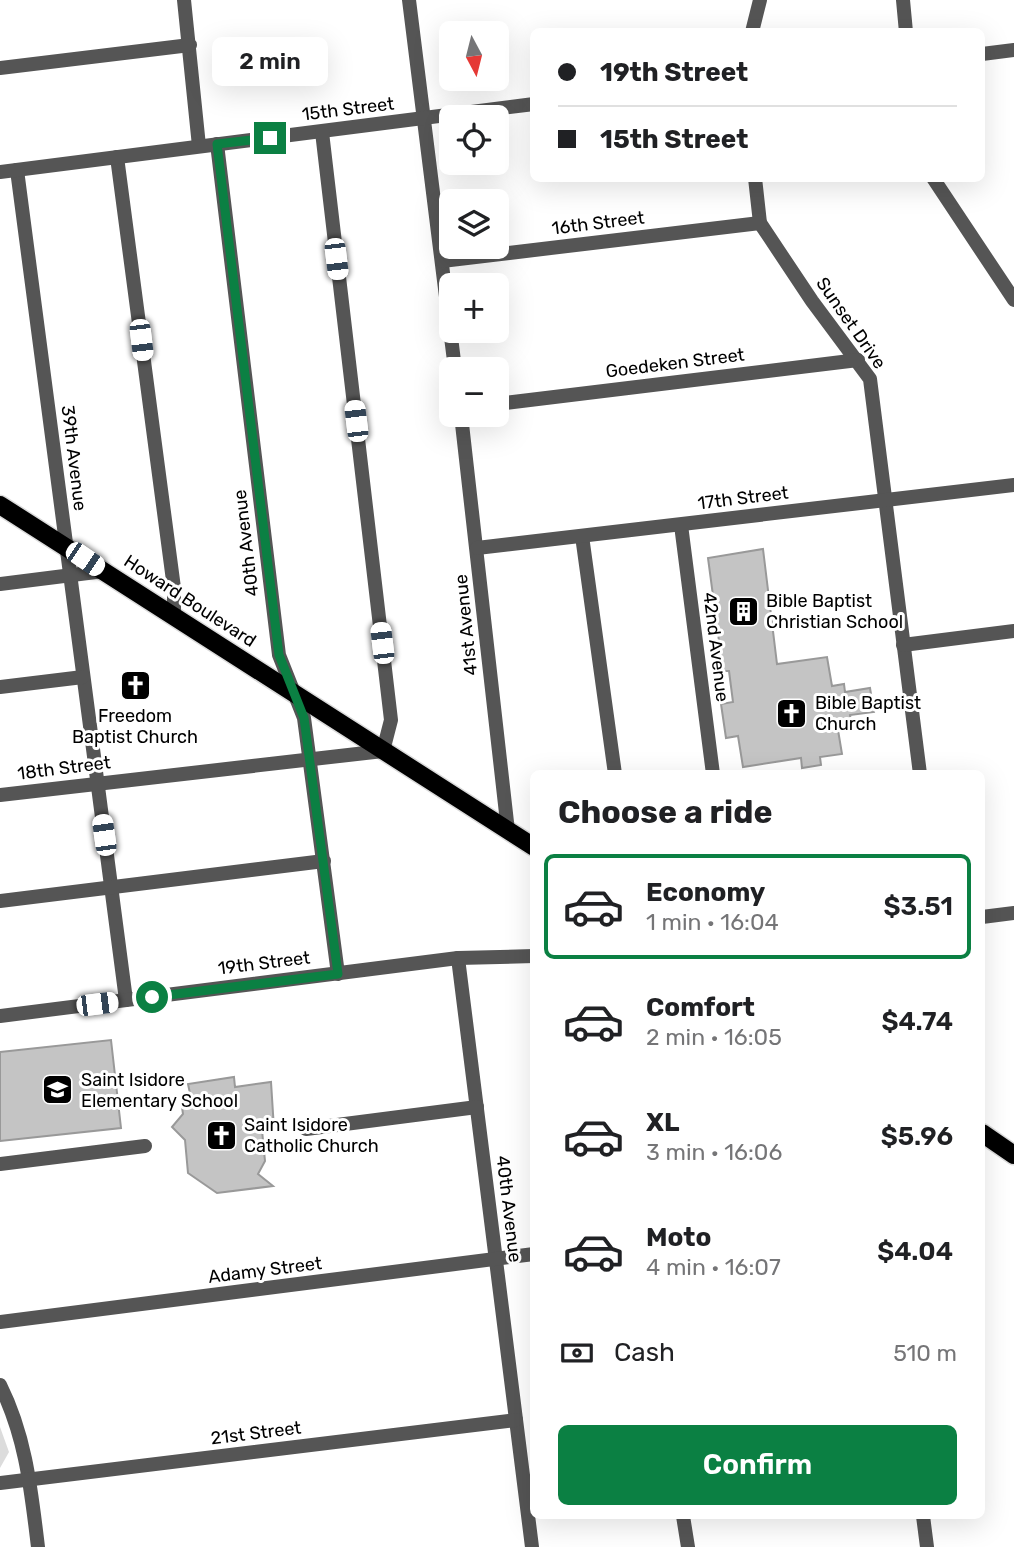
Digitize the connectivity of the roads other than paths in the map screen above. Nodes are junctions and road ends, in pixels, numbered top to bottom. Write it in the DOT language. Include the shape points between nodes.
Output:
graph roads {
  1 [pos="184,0"];
  2 [pos="409,0"];
  3 [pos="760,0"];
  4 [pos="903,0"];
  5 [pos="753,28"];
  6 [pos="906,28"];
  7 [pos="190,46"];
  8 [pos="1014,50"];
  9 [pos="985,54"];
  10 [pos="0,68"];
  11 [pos="530,105"];
  12 [pos="425,118"];
  13 [pos="322,132"];
  14 [pos="217,144"];
  15 [pos="200,146"];
  16 [pos="117,157"];
  17 [pos="17,170"];
  18 [pos="0,172"];
  19 [pos="755,182"];
  20 [pos="936,182"];
  21 [pos="760,223"];
  22 [pos="442,261"];
  23 [pos="1014,300"];
  24 [pos="454,357"];
  25 [pos="858,360"];
  26 [pos="509,403"];
  27 [pos="462,427"];
  28 [pos="1014,485"];
  29 [pos="885,501"];
  30 [pos="0,505"];
  31 [pos="681,525"];
  32 [pos="582,536"];
  33 [pos="66,546"];
  34 [pos="477,548"];
  35 [pos="104,572"];
  36 [pos="70,576"];
  37 [pos="0,584"];
  38 [pos="174,618"];
  39 [pos="1014,631"];
  40 [pos="903,645"];
  41 [pos="83,677"];
  42 [pos="0,687"];
  43 [pos="296,693"];
  44 [pos="383,751"];
  45 [pos="310,757"];
  46 [pos="614,770"];
  47 [pos="712,770"];
  48 [pos="919,770"];
  49 [pos="97,783"];
  50 [pos="0,795"];
  51 [pos="509,831"];
  52 [pos="530,844"];
  53 [pos="324,861"];
  54 [pos="111,887"];
  55 [pos="0,901"];
  56 [pos="1014,913"];
  57 [pos="985,917"];
  58 [pos="530,956"];
  59 [pos="458,958"];
  60 [pos="338,974"];
  61 [pos="126,1000"];
  62 [pos="0,1016"];
  63 [pos="477,1107"];
  64 [pos="306,1129"];
  65 [pos="985,1135"];
  66 [pos="145,1146"];
  67 [pos="1014,1156"];
  68 [pos="0,1164"];
  69 [pos="530,1255"];
  70 [pos="496,1259"];
  71 [pos="0,1322"];
  72 [pos="0,1385"];
  73 [pos="516,1420"];
  74 [pos="30,1480"];
  75 [pos="0,1483"];
  76 [pos="683,1519"];
  77 [pos="923,1519"];
  78 [pos="38,1547"];
  79 [pos="532,1547"];
  80 [pos="688,1547"];
  81 [pos="928,1547"];
  1 -- 7 [label="street"];
  2 -- 12 [label="street"];
  3 -- 5 [label="street"];
  4 -- 6 [label="street"];
  7 -- 10 [label="street"];
  7 -- 15 [label="street"];
  8 -- 9 [label="street"];
  11 -- 12 [label="street, 15th Street"];
  12 -- 13 [label="street, 15th Street"];
  12 -- 22 [label="street"];
  13 -- 14 [label="street, 15th Street"];
  13 -- 44 [label="street" via="391,720"];
  14 -- 15 [label="street, 15th Street"];
  14 -- 43 [label="street, 40th Avenue" via="279,655"];
  15 -- 16 [label="street, 15th Street"];
  16 -- 17 [label="street, 15th Street"];
  16 -- 38 [label="street" via="174,588"];
  17 -- 18 [label="street, 15th Street"];
  17 -- 33 [label="street, 39th Avenue"];
  19 -- 21 [label="street, Sunset Drive"];
  20 -- 23 [label="street"];
  21 -- 22 [label="street, 16th Street"];
  21 -- 25 [label="street, Sunset Drive"];
  22 -- 24 [label="street"];
  25 -- 26 [label="street, Goedeken Street"];
  25 -- 29 [label="street, Sunset Drive" via="870,379"];
  27 -- 34 [label="street, 41st Avenue"];
  28 -- 29 [label="street, 17th Street"];
  29 -- 31 [label="street, 17th Street"];
  29 -- 40 [label="street, Sunset Drive"];
  30 -- 33 [label="main road, Howard Boulevard"];
  31 -- 32 [label="street, 17th Street"];
  31 -- 47 [label="street, 42nd Avenue"];
  32 -- 34 [label="street, 17th Street"];
  32 -- 46 [label="street"];
  33 -- 35 [label="main road, Howard Boulevard"];
  33 -- 36 [label="street, 39th Avenue"];
  34 -- 51 [label="street, 41st Avenue"];
  35 -- 36 [label="street"];
  35 -- 38 [label="main road, Howard Boulevard"];
  36 -- 37 [label="street"];
  36 -- 41 [label="street, 39th Avenue"];
  38 -- 43 [label="main road, Howard Boulevard"];
  39 -- 40 [label="street"];
  40 -- 48 [label="street, Sunset Drive"];
  41 -- 42 [label="street"];
  41 -- 49 [label="street, 39th Avenue"];
  43 -- 44 [label="main road, Howard Boulevard"];
  43 -- 45 [label="street, 40th Avenue"];
  44 -- 45 [label="street, 18th Street"];
  44 -- 51 [label="main road, Howard Boulevard"];
  45 -- 49 [label="street, 18th Street"];
  45 -- 53 [label="street, 40th Avenue"];
  49 -- 50 [label="street, 18th Street"];
  49 -- 54 [label="street, 39th Avenue"];
  51 -- 52 [label="main road, Howard Boulevard"];
  53 -- 54 [label="street"];
  53 -- 60 [label="street, 40th Avenue"];
  54 -- 55 [label="street"];
  54 -- 61 [label="street, 39th Avenue"];
  56 -- 57 [label="street"];
  58 -- 59 [label="street, 19th Street"];
  59 -- 60 [label="street, 19th Street"];
  59 -- 63 [label="street, 40th Avenue"];
  60 -- 61 [label="street, 19th Street"];
  61 -- 62 [label="street, 19th Street"];
  63 -- 64 [label="street"];
  63 -- 70 [label="street, 40th Avenue"];
  65 -- 67 [label="main road"];
  66 -- 68 [label="street"];
  69 -- 70 [label="street, Adamy Street"];
  70 -- 71 [label="street, Adamy Street"];
  70 -- 73 [label="street, 40th Avenue"];
  72 -- 74 [label="street" via="20,1433"];
  73 -- 74 [label="street, 21st Street"];
  73 -- 79 [label="street, 40th Avenue"];
  74 -- 75 [label="street, 21st Street"];
  74 -- 78 [label="street"];
  76 -- 80 [label="street"];
  77 -- 81 [label="street"];
}
